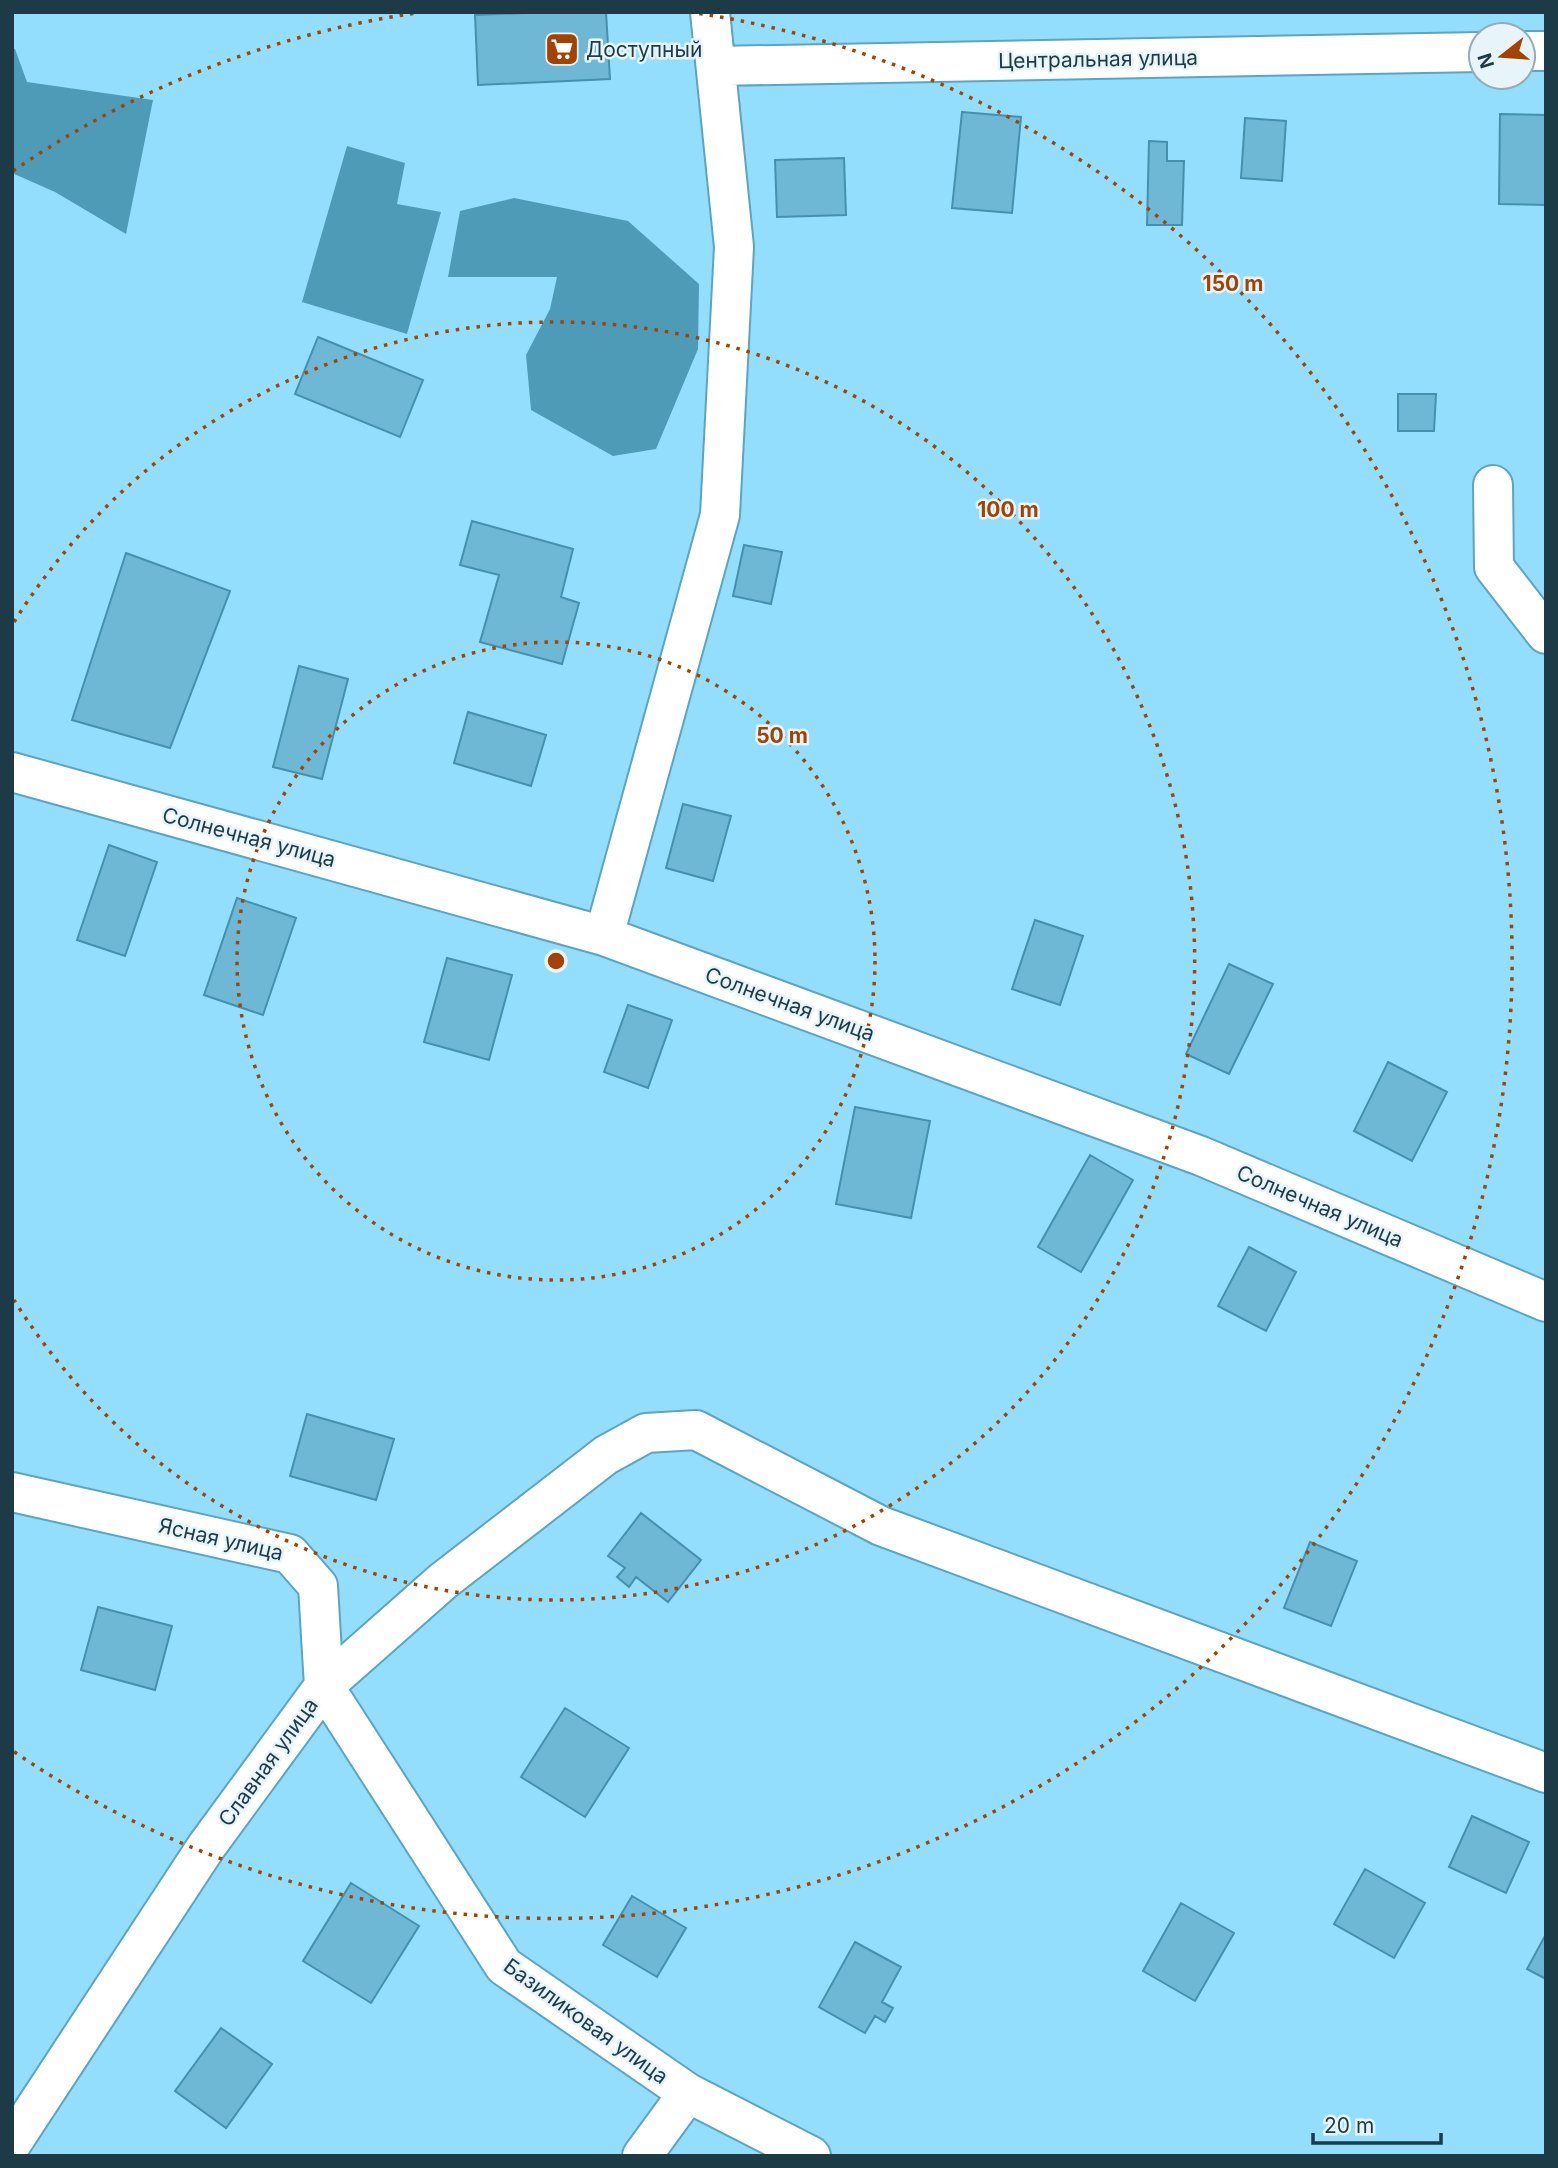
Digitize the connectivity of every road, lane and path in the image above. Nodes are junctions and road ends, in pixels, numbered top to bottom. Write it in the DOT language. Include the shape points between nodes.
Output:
graph roads {
  1 [pos="710,12"];
  2 [pos="1467,52"];
  3 [pos="716,66"];
  4 [pos="1493,485"];
  5 [pos="1546,634"];
  6 [pos="12,772"];
  7 [pos="604,936"];
  8 [pos="1546,1302"];
  9 [pos="12,1492"];
  10 [pos="324,1686"];
  11 [pos="1546,1773"];
  12 [pos="688,2093"];
  13 [pos="12,2143"];
  14 [pos="642,2156"];
  15 [pos="811,2156"];
  1 -- 3 [label="street"];
  2 -- 3 [label="street, Центральная улица"];
  3 -- 7 [label="street" via="734,247 720,515"];
  4 -- 5 [label="street" via="1494,567"];
  6 -- 7 [label="street, Солнечная улица"];
  7 -- 8 [label="street, Солнечная улица" via="1201,1156"];
  9 -- 10 [label="street, Ясная улица" via="290,1554 318,1586"];
  10 -- 11 [label="street, Славная улица" via="443,1580 606,1455 646,1433 696,1430 881,1526"];
  10 -- 12 [label="street, Базиликовая улица" via="504,1966"];
  10 -- 13 [label="street, Славная улица" via="206,1847"];
  12 -- 14 [label="street"];
  12 -- 15 [label="street, Базиликовая улица"];
}
